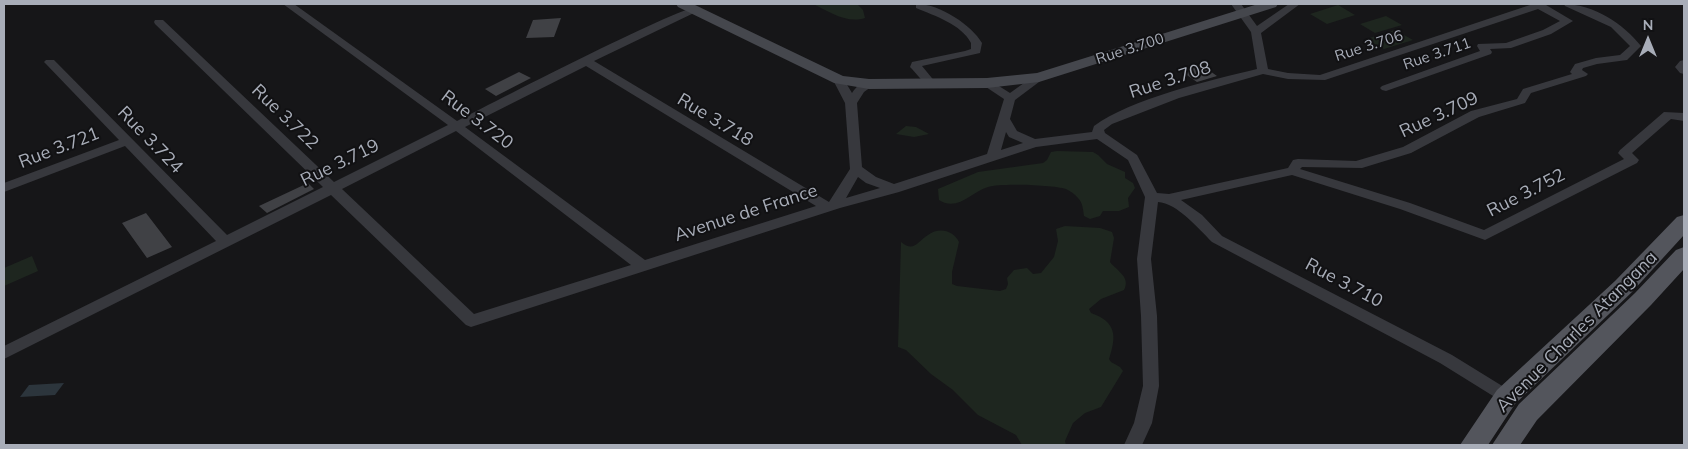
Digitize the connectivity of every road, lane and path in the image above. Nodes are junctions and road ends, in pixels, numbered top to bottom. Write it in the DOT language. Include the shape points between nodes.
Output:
graph roads {
  1 [pos="288,4"];
  2 [pos="1271,4"];
  3 [pos="1295,4"];
  4 [pos="1540,4"];
  5 [pos="1568,4"];
  6 [pos="688,6"];
  7 [pos="920,6"];
  8 [pos="1239,8"];
  9 [pos="159,22"];
  10 [pos="1256,32"];
  11 [pos="586,61"];
  12 [pos="50,62"];
  13 [pos="1684,63"];
  14 [pos="1263,71"];
  15 [pos="1684,71"];
  16 [pos="1039,77"];
  17 [pos="839,80"];
  18 [pos="987,82"];
  19 [pos="930,83"];
  20 [pos="870,84"];
  21 [pos="1386,88"];
  22 [pos="1010,98"];
  23 [pos="851,102"];
  24 [pos="1684,117"];
  25 [pos="1004,120"];
  26 [pos="457,126"];
  27 [pos="1099,135"];
  28 [pos="128,141"];
  29 [pos="1034,143"];
  30 [pos="992,158"];
  31 [pos="856,169"];
  32 [pos="1292,171"];
  33 [pos="4,188"];
  34 [pos="332,188"];
  35 [pos="894,189"];
  36 [pos="1152,197"];
  37 [pos="1169,198"];
  38 [pos="831,206"];
  39 [pos="1684,222"];
  40 [pos="225,242"];
  41 [pos="1684,255"];
  42 [pos="643,266"];
  43 [pos="471,321"];
  44 [pos="4,353"];
  45 [pos="1506,397"];
  46 [pos="1133,445"];
  47 [pos="1473,445"];
  48 [pos="1505,445"];
  1 -- 26 [label="street, Rue 3.720"];
  2 -- 8 [label="main road, Rue 3.700"];
  3 -- 10 [label="street"];
  4 -- 14 [label="street, Rue 3.706" via="1321,78"];
  4 -- 21 [label="street, Rue 3.711" via="1568,22 1507,46 1482,46 1487,52"];
  5 -- 32 [label="street, Rue 3.709" via="1615,25 1636,46 1623,58 1579,66 1576,72 1582,74 1527,91 1521,101 1476,114 1407,150 1357,166 1298,163"];
  6 -- 11 [label="street, Rue 3.719"];
  6 -- 17 [label="main road"];
  7 -- 19 [label="street" via="962,26 978,46 976,51 968,54 916,64"];
  8 -- 10 [label="street"];
  8 -- 16 [label="main road, Rue 3.700"];
  9 -- 34 [label="street, Rue 3.722"];
  10 -- 14 [label="street"];
  11 -- 26 [label="street, Rue 3.719"];
  11 -- 38 [label="street, Rue 3.718"];
  12 -- 28 [label="street, Rue 3.724"];
  13 -- 15 [label="street" via="1681,67"];
  14 -- 27 [label="street, Rue 3.708" via="1124,113 1101,124"];
  16 -- 18 [label="main road, Rue 3.700"];
  16 -- 22 [label="street"];
  17 -- 20 [label="main road"];
  17 -- 23 [label="street"];
  18 -- 19 [label="main road"];
  18 -- 22 [label="street"];
  19 -- 20 [label="main road"];
  20 -- 23 [label="street" via="860,90"];
  22 -- 25 [label="street"];
  23 -- 31 [label="street"];
  24 -- 32 [label="street, Rue 3.752" via="1668,115 1624,153 1633,160 1484,235 1405,206"];
  25 -- 29 [label="street" via="1013,134"];
  25 -- 30 [label="street"];
  26 -- 34 [label="street, Rue 3.719"];
  26 -- 42 [label="street, Rue 3.720"];
  27 -- 29 [label="street, Avenue de France"];
  27 -- 36 [label="street" via="1133,158"];
  28 -- 33 [label="street, Rue 3.721"];
  28 -- 40 [label="street, Rue 3.724"];
  29 -- 30 [label="street, Avenue de France"];
  30 -- 35 [label="street, Avenue de France"];
  31 -- 35 [label="street" via="871,180"];
  31 -- 38 [label="street"];
  32 -- 37 [label="street, Rue 3.709"];
  34 -- 40 [label="street, Rue 3.719"];
  34 -- 43 [label="street, Rue 3.722"];
  35 -- 38 [label="street, Avenue de France"];
  36 -- 37 [label="street, Rue 3.709"];
  36 -- 46 [label="street" via="1144,259 1151,386 1143,423"];
  37 -- 45 [label="street, Rue 3.710" via="1197,218 1217,239 1446,359"];
  38 -- 42 [label="street, Avenue de France"];
  39 -- 45 [label="main road, Avenue Charles Atangana" via="1623,288"];
  40 -- 44 [label="street, Rue 3.719"];
  41 -- 48 [label="main road, Avenue Charles Atangana" via="1528,412"];
  42 -- 43 [label="street, Avenue de France"];
  45 -- 47 [label="main road, Avenue Charles Atangana"];
}
